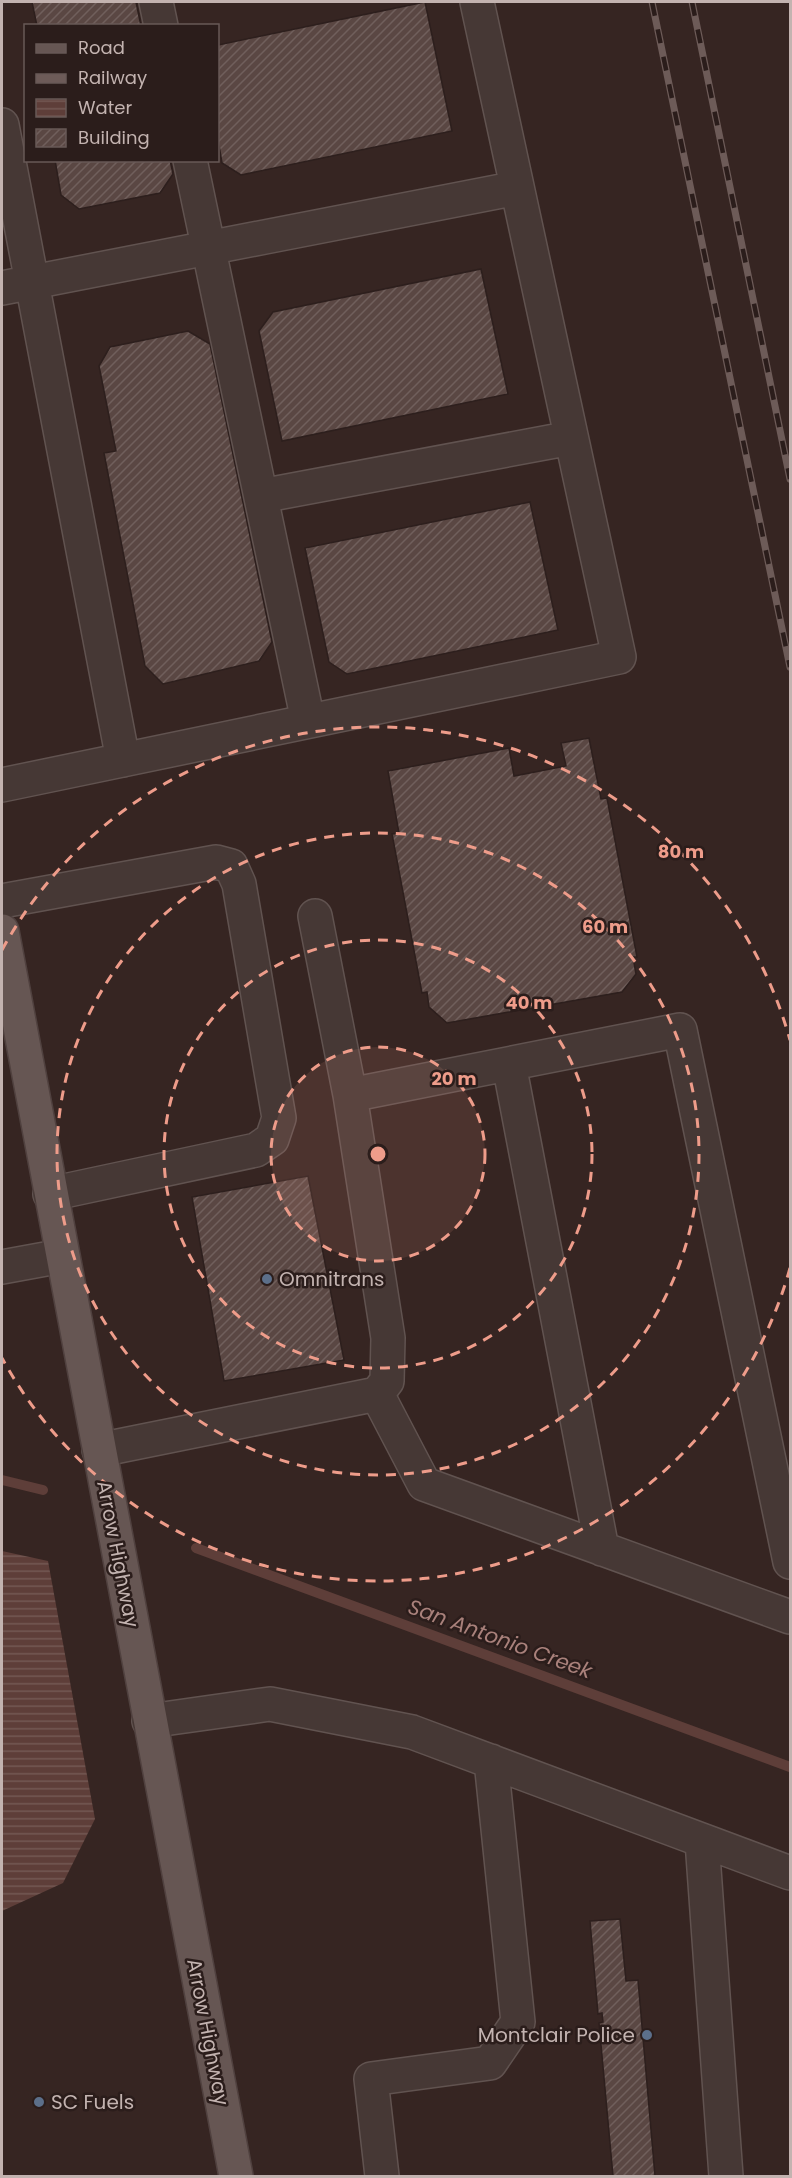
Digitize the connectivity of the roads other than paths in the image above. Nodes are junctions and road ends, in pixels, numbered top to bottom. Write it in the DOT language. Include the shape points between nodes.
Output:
graph roads {
  1 [pos="477,2"];
  2 [pos="2,124"];
  3 [pos="190,162"];
  4 [pos="517,188"];
  5 [pos="209,248"];
  6 [pos="17,285"];
  7 [pos="571,438"];
  8 [pos="261,496"];
  9 [pos="308,722"];
  10 [pos="123,760"];
  11 [pos="2,785"];
  12 [pos="2,901"];
  13 [pos="315,916"];
  14 [pos="2,931"];
  15 [pos="12,1043"];
  16 [pos="508,1064"];
  17 [pos="350,1095"];
  18 [pos="50,1194"];
  19 [pos="62,1256"];
  20 [pos="2,1267"];
  21 [pos="377,1394"];
  22 [pos="99,1450"];
  23 [pos="602,1549"];
  24 [pos="790,1562"];
  25 [pos="790,1617"];
  26 [pos="149,1721"];
  27 [pos="490,1761"];
  28 [pos="702,1841"];
  29 [pos="790,1873"];
  30 [pos="236,2176"];
  31 [pos="382,2176"];
  32 [pos="726,2176"];
  1 -- 4 [label="lane"];
  2 -- 6 [label="lane"];
  3 -- 5 [label="lane"];
  4 -- 5 [label="lane"];
  4 -- 7 [label="lane"];
  5 -- 6 [label="lane"];
  5 -- 8 [label="lane"];
  6 -- 10 [label="lane"];
  7 -- 8 [label="lane"];
  7 -- 9 [label="lane" via="619,657"];
  8 -- 9 [label="lane"];
  9 -- 10 [label="lane"];
  10 -- 11 [label="lane"];
  12 -- 18 [label="lane" via="216,862 231,866 238,884 279,1118 272,1139 256,1150"];
  13 -- 17 [label="lane"];
  14 -- 15 [label="main road, Arrow Highway"];
  15 -- 18 [label="main road, Arrow Highway"];
  16 -- 17 [label="lane"];
  16 -- 23 [label="lane"];
  16 -- 24 [label="lane" via="680,1030"];
  17 -- 21 [label="lane" via="388,1338 387,1380"];
  18 -- 19 [label="main road, Arrow Highway"];
  19 -- 20 [label="lane"];
  19 -- 22 [label="main road, Arrow Highway"];
  21 -- 22 [label="lane"];
  21 -- 23 [label="lane" via="424,1485"];
  22 -- 26 [label="main road, Arrow Highway"];
  23 -- 25 [label="lane"];
  26 -- 27 [label="lane" via="270,1704 412,1732"];
  26 -- 30 [label="main road, Arrow Highway"];
  27 -- 28 [label="lane"];
  27 -- 31 [label="lane" via="518,2022 490,2063 371,2079"];
  28 -- 29 [label="lane"];
  28 -- 32 [label="lane"];
}
